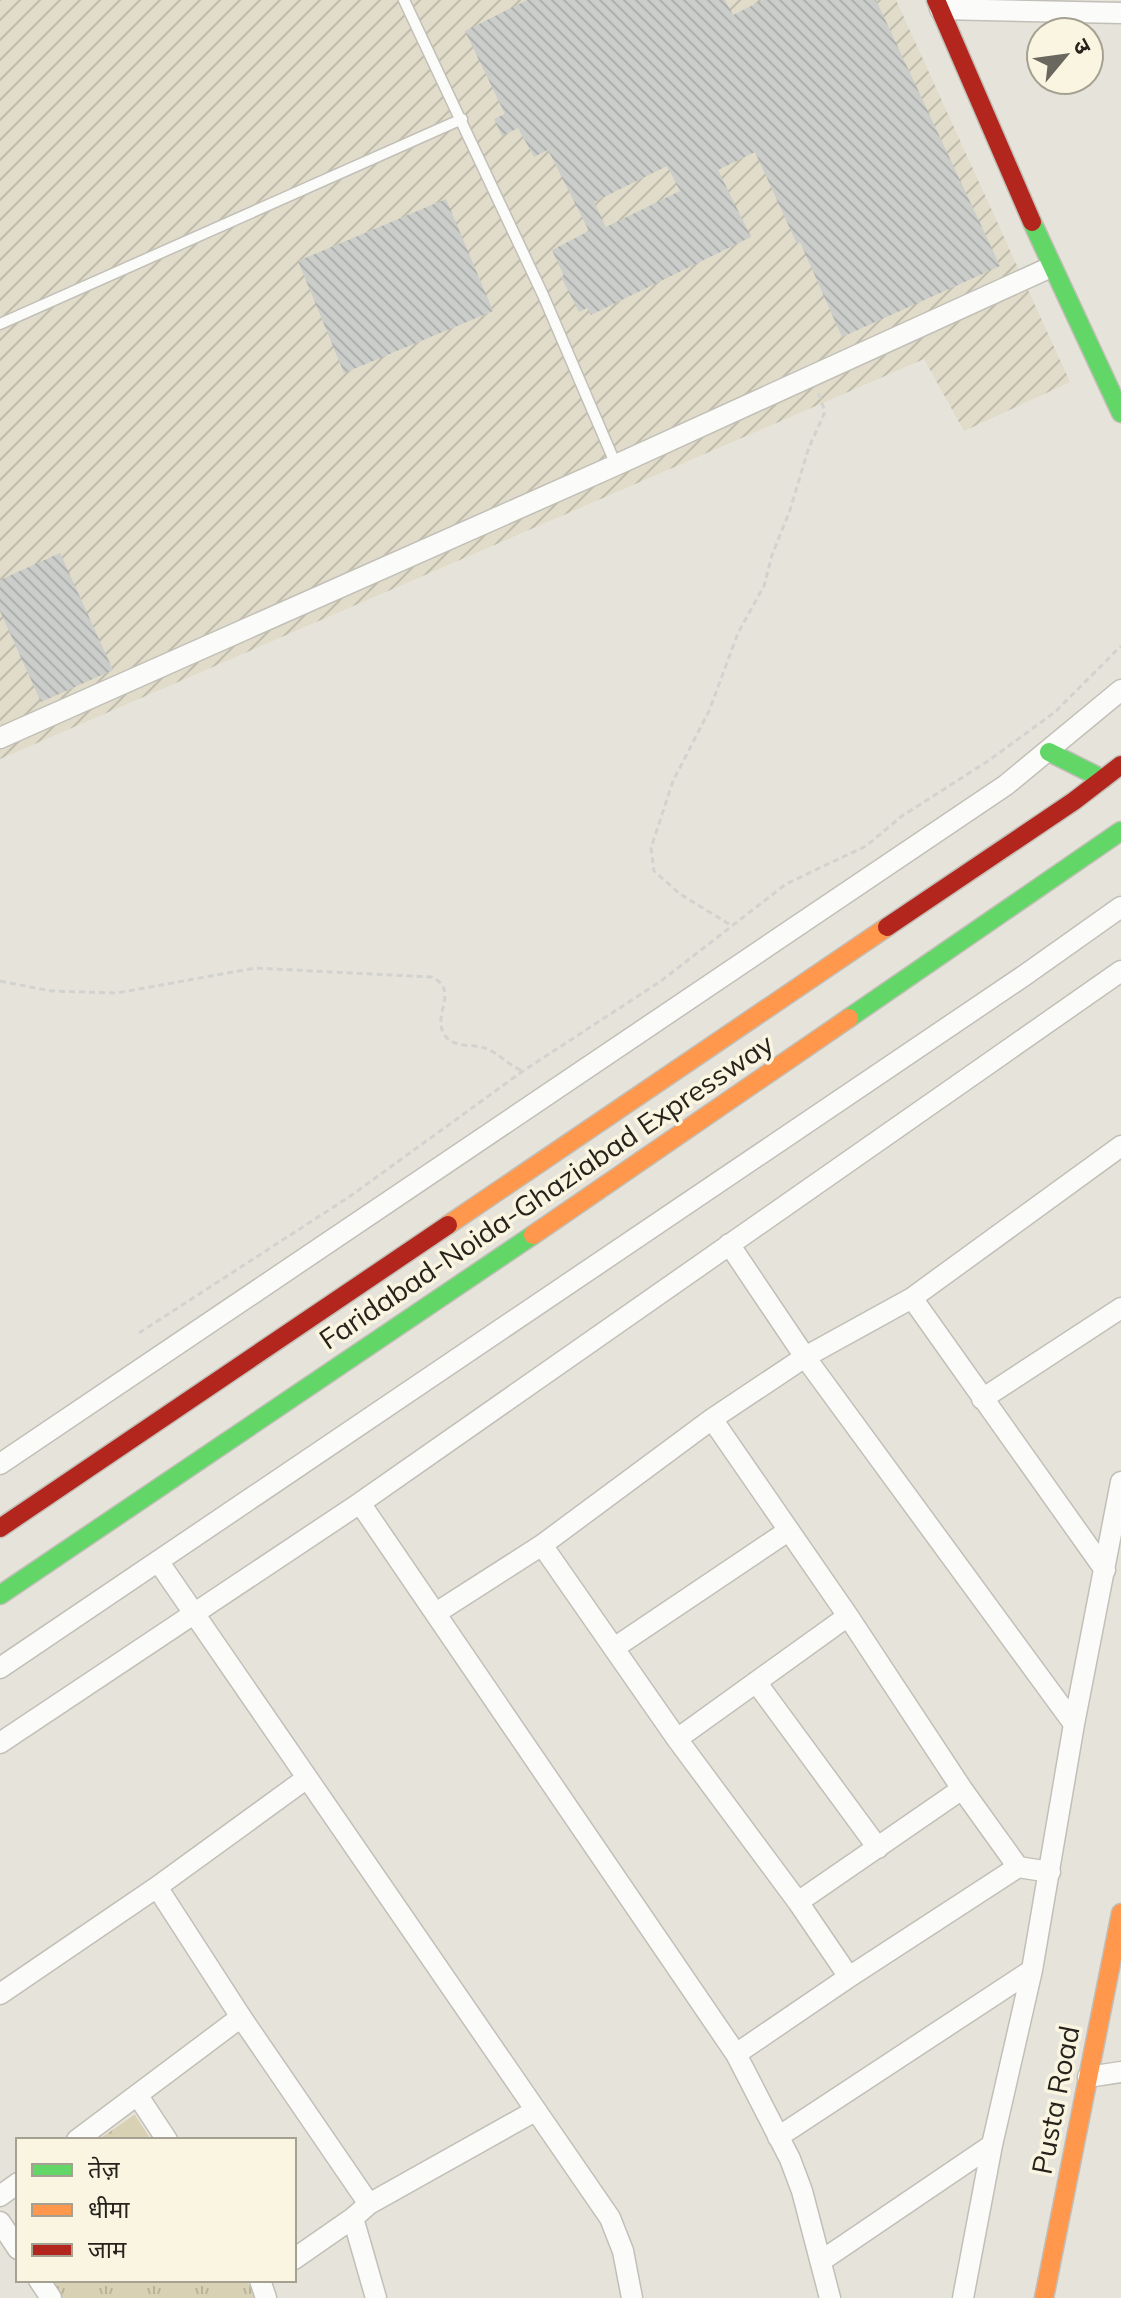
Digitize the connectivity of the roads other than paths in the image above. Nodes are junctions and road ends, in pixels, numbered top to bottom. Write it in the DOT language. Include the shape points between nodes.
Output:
graph roads {
  1 [pos="404,0"];
  2 [pos="938,4"];
  3 [pos="1121,13"];
  4 [pos="462,119"];
  5 [pos="1051,267"];
  6 [pos="0,324"];
  7 [pos="1121,413"];
  8 [pos="616,465"];
  9 [pos="1121,690"];
  10 [pos="0,738"];
  11 [pos="1049,752"];
  12 [pos="1121,765"];
  13 [pos="1103,779"];
  14 [pos="1121,831"];
  15 [pos="1121,907"];
  16 [pos="1121,971"];
  17 [pos="1121,1146"];
  18 [pos="729,1244"];
  19 [pos="912,1298"];
  20 [pos="1121,1308"];
  21 [pos="805,1357"];
  22 [pos="982,1399"];
  23 [pos="712,1419"];
  24 [pos="0,1464"];
  25 [pos="1121,1482"];
  26 [pos="360,1503"];
  27 [pos="0,1528"];
  28 [pos="788,1531"];
  29 [pos="542,1545"];
  30 [pos="158,1561"];
  31 [pos="1105,1570"];
  32 [pos="0,1595"];
  33 [pos="193,1613"];
  34 [pos="436,1613"];
  35 [pos="848,1616"];
  36 [pos="614,1648"];
  37 [pos="0,1668"];
  38 [pos="756,1682"];
  39 [pos="1074,1724"];
  40 [pos="677,1739"];
  41 [pos="0,1743"];
  42 [pos="307,1778"];
  43 [pos="962,1789"];
  44 [pos="878,1848"];
  45 [pos="1018,1867"];
  46 [pos="1050,1872"];
  47 [pos="157,1887"];
  48 [pos="798,1902"];
  49 [pos="1121,1915"];
  50 [pos="1032,1970"];
  51 [pos="849,1977"];
  52 [pos="0,1994"];
  53 [pos="241,2017"];
  54 [pos="736,2054"];
  55 [pos="1121,2072"];
  56 [pos="1088,2077"];
  57 [pos="138,2096"];
  58 [pos="535,2111"];
  59 [pos="778,2137"];
  60 [pos="80,2138"];
  61 [pos="166,2138"];
  62 [pos="992,2145"];
  63 [pos="369,2204"];
  64 [pos="353,2218"];
  65 [pos="0,2222"];
  66 [pos="16,2246"];
  67 [pos="296,2258"];
  68 [pos="821,2261"];
  69 [pos="376,2298"];
  70 [pos="632,2298"];
  71 [pos="830,2298"];
  72 [pos="963,2298"];
  73 [pos="1044,2298"];
  1 -- 4 [label="lane"];
  2 -- 3 [label="street"];
  2 -- 5 [label="main road"];
  4 -- 6 [label="lane"];
  4 -- 8 [label="lane"];
  5 -- 7 [label="main road"];
  5 -- 8 [label="street"];
  8 -- 10 [label="street"];
  9 -- 11 [label="street"];
  11 -- 13 [label="main road"];
  11 -- 24 [label="street"];
  12 -- 13 [label="main road, Faridabad-Noida-Ghaziabad Expressway"];
  13 -- 27 [label="main road, Faridabad-Noida-Ghaziabad Expressway"];
  14 -- 32 [label="main road, Faridabad-Noida-Ghaziabad Expressway"];
  15 -- 30 [label="street"];
  16 -- 18 [label="street"];
  17 -- 19 [label="street"];
  18 -- 21 [label="street"];
  18 -- 26 [label="street"];
  19 -- 21 [label="street"];
  19 -- 22 [label="street"];
  20 -- 22 [label="street"];
  21 -- 23 [label="street"];
  21 -- 39 [label="street"];
  22 -- 31 [label="street"];
  23 -- 28 [label="street"];
  23 -- 29 [label="street"];
  25 -- 31 [label="street"];
  26 -- 33 [label="street"];
  26 -- 34 [label="street"];
  28 -- 35 [label="street"];
  28 -- 36 [label="street"];
  29 -- 34 [label="street"];
  29 -- 36 [label="street"];
  30 -- 33 [label="street"];
  30 -- 37 [label="street"];
  31 -- 39 [label="street"];
  33 -- 41 [label="street"];
  33 -- 42 [label="street"];
  34 -- 54 [label="street"];
  35 -- 38 [label="street"];
  35 -- 43 [label="street"];
  36 -- 40 [label="street"];
  38 -- 40 [label="street"];
  38 -- 44 [label="street"];
  39 -- 46 [label="street"];
  40 -- 48 [label="street"];
  42 -- 47 [label="street"];
  42 -- 58 [label="street"];
  43 -- 44 [label="street"];
  43 -- 45 [label="street"];
  44 -- 48 [label="street"];
  45 -- 46 [label="street"];
  45 -- 51 [label="street"];
  46 -- 50 [label="street"];
  47 -- 52 [label="street"];
  47 -- 53 [label="street"];
  48 -- 51 [label="street"];
  49 -- 56 [label="main road, Pusta Road"];
  50 -- 59 [label="street"];
  50 -- 62 [label="street"];
  51 -- 54 [label="street"];
  53 -- 57 [label="street"];
  53 -- 63 [label="street"];
  54 -- 59 [label="street"];
  55 -- 56 [label="street"];
  56 -- 73 [label="main road, Pusta Road"];
  57 -- 60 [label="street"];
  57 -- 61 [label="street"];
  58 -- 63 [label="street"];
  58 -- 70 [label="street" via="610,2218"];
  59 -- 68 [label="street" via="802,2191"];
  62 -- 68 [label="street"];
  62 -- 72 [label="street"];
  63 -- 64 [label="street"];
  64 -- 67 [label="street"];
  64 -- 69 [label="street"];
  65 -- 66 [label="street"];
  68 -- 71 [label="street"];
}
